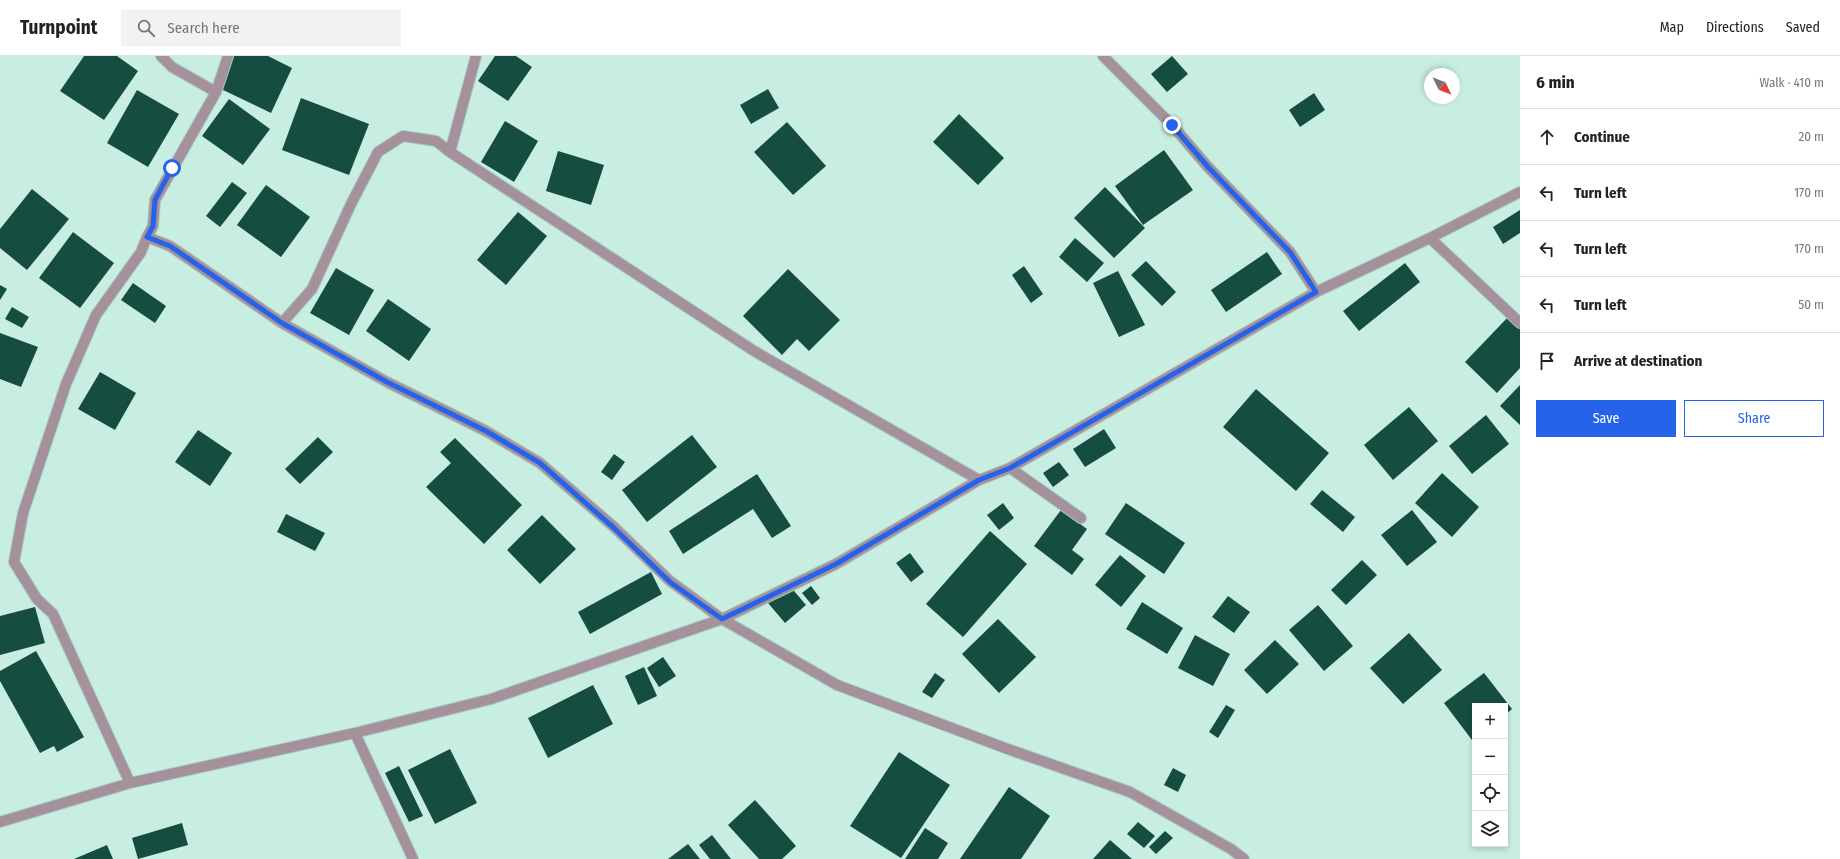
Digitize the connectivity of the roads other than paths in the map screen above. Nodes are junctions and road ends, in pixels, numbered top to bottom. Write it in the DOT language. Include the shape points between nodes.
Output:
graph roads {
  1 [pos="161,56"];
  2 [pos="228,56"];
  3 [pos="476,56"];
  4 [pos="1103,56"];
  5 [pos="216,92"];
  6 [pos="450,152"];
  7 [pos="1520,192"];
  8 [pos="147,237"];
  9 [pos="1430,238"];
  10 [pos="1316,292"];
  11 [pos="282,323"];
  12 [pos="1520,323"];
  13 [pos="1010,468"];
  14 [pos="979,480"];
  15 [pos="1081,518"];
  16 [pos="722,619"];
  17 [pos="355,733"];
  18 [pos="130,783"];
  19 [pos="0,822"];
  20 [pos="413,859"];
  21 [pos="1244,859"];
  1 -- 5 [label="street" via="172,67"];
  2 -- 5 [label="street"];
  3 -- 6 [label="street"];
  4 -- 10 [label="street" via="1172,125 1208,167 1290,252"];
  5 -- 8 [label="street" via="155,200 153,226"];
  6 -- 11 [label="street" via="436,141 403,136 378,152 312,288"];
  6 -- 14 [label="street" via="754,351"];
  7 -- 9 [label="street"];
  8 -- 11 [label="street" via="170,246"];
  8 -- 18 [label="street" via="141,252 96,315 66,384 23,513 14,562 37,599 53,614"];
  9 -- 10 [label="street"];
  9 -- 12 [label="street"];
  10 -- 13 [label="street"];
  11 -- 16 [label="street" via="387,382 486,431 540,463 614,528 670,582"];
  13 -- 14 [label="street"];
  13 -- 15 [label="street"];
  14 -- 16 [label="street" via="836,564"];
  16 -- 17 [label="street" via="491,699"];
  16 -- 21 [label="street" via="837,685 1130,792 1231,849"];
  17 -- 18 [label="street"];
  17 -- 20 [label="street"];
  18 -- 19 [label="street"];
}
